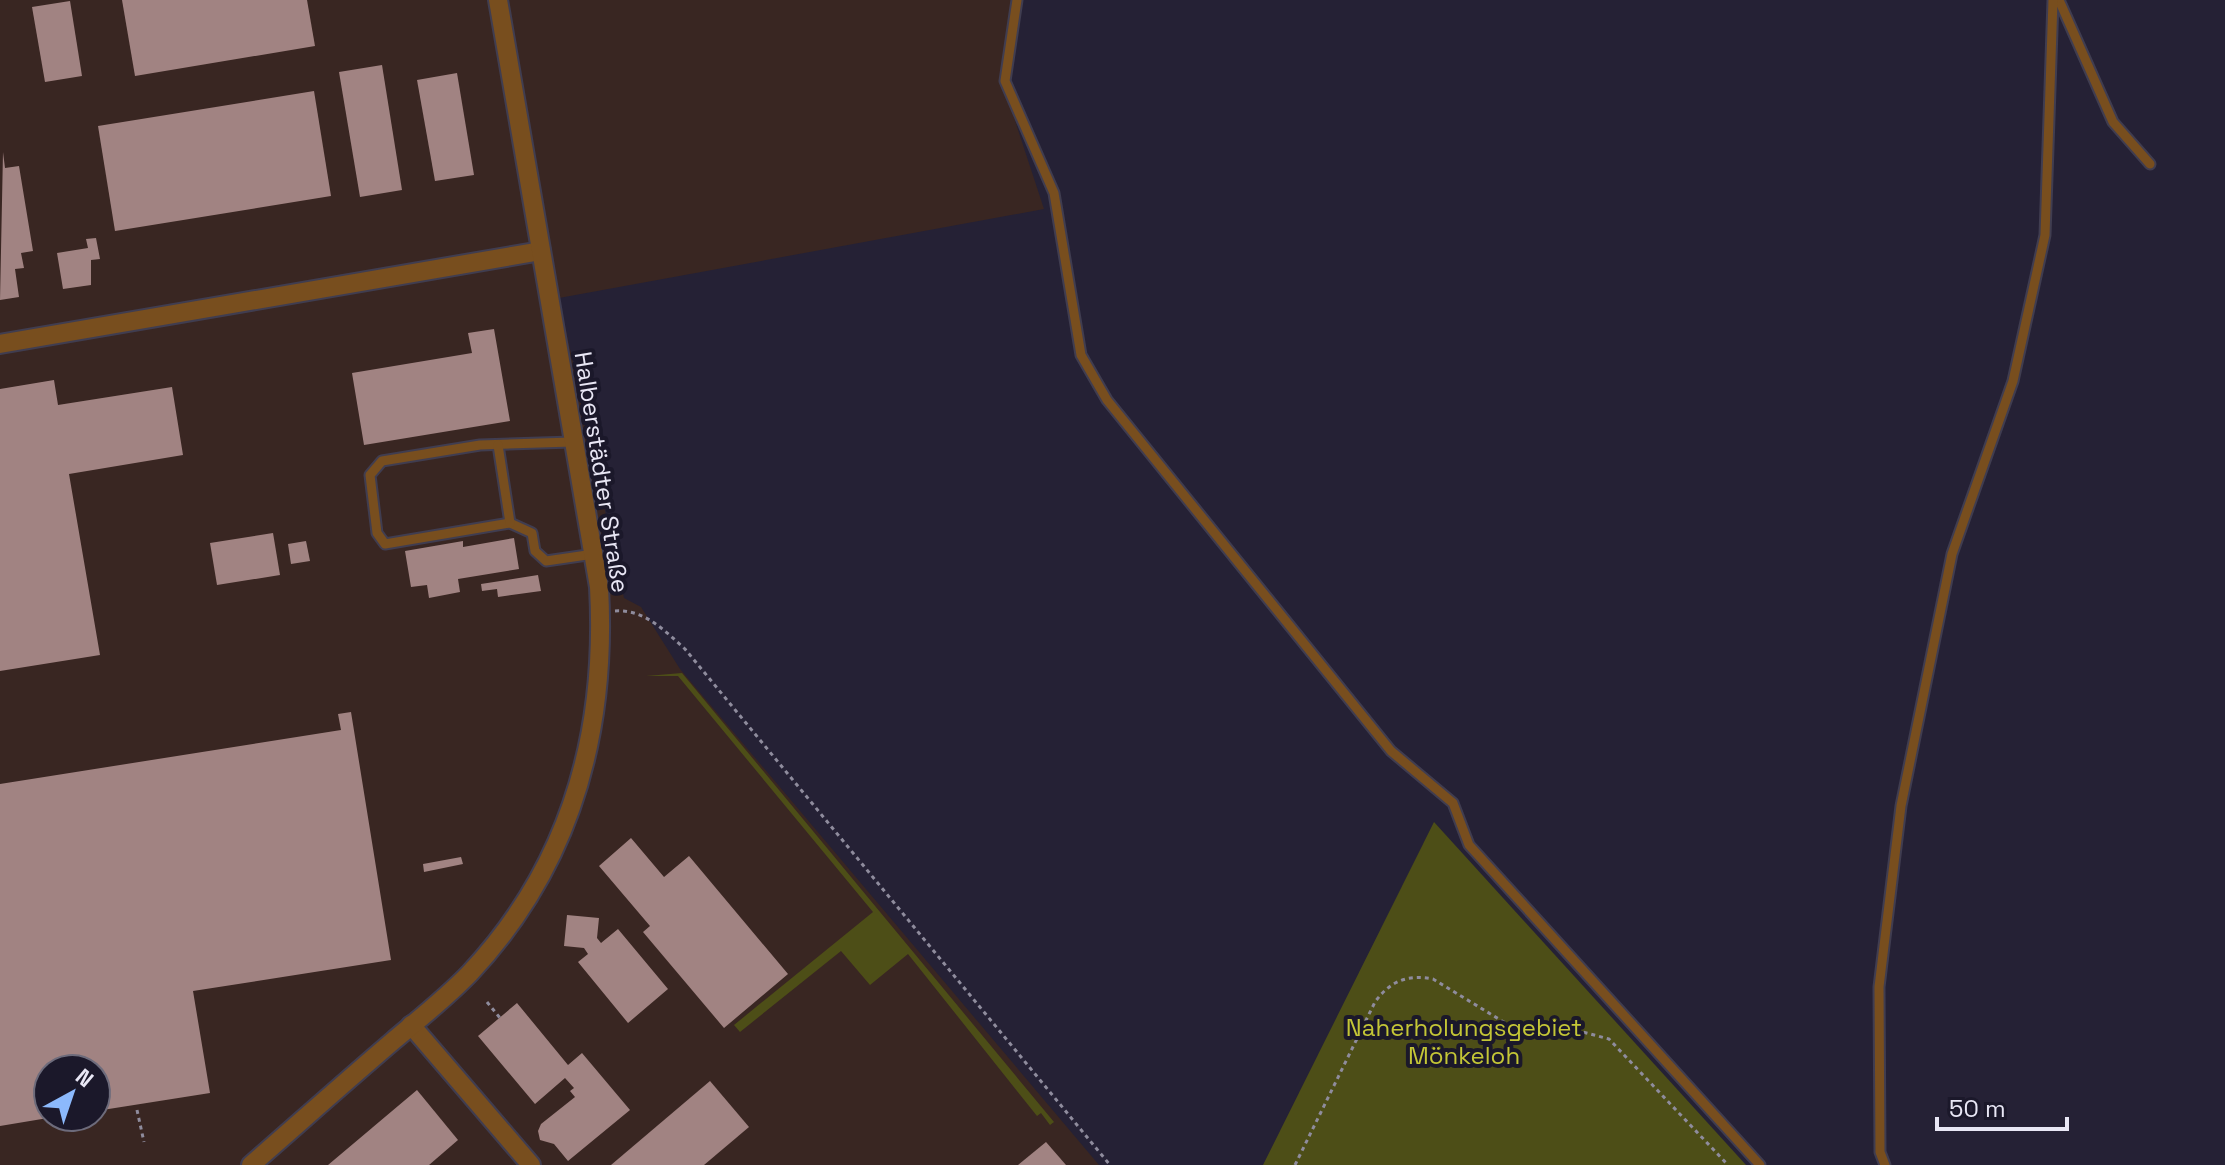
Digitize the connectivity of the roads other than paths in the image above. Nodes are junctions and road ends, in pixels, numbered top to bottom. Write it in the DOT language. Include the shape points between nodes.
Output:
graph roads {
  1 [pos="498,0"];
  2 [pos="1017,0"];
  3 [pos="2056,0"];
  4 [pos="2150,164"];
  5 [pos="541,251"];
  6 [pos="0,344"];
  7 [pos="572,442"];
  8 [pos="498,445"];
  9 [pos="510,523"];
  10 [pos="594,554"];
  11 [pos="411,1025"];
  12 [pos="251,1165"];
  13 [pos="531,1165"];
  14 [pos="1760,1165"];
  15 [pos="1885,1165"];
  1 -- 5 [label="street, Halberstädter Straße"];
  2 -- 14 [label="lane" via="1005,81 1054,193 1081,355 1107,400 1391,751 1453,803 1469,845"];
  3 -- 4 [label="lane" via="2113,122"];
  3 -- 15 [label="lane" via="2045,235 2013,381 1952,554 1901,806 1879,987 1880,1152"];
  5 -- 6 [label="street"];
  5 -- 7 [label="street, Halberstädter Straße"];
  7 -- 8 [label="lane"];
  7 -- 10 [label="street, Halberstädter Straße"];
  8 -- 9 [label="lane"];
  8 -- 9 [label="lane" via="382,461 370,475 377,533 385,544"];
  9 -- 10 [label="lane" via="532,533 535,551 546,561"];
  10 -- 11 [label="street, Halberstädter Straße" via="600,612 598,701 560,836 528,896 487,953"];
  11 -- 12 [label="street, Halberstädter Straße"];
  11 -- 13 [label="street"];
}
